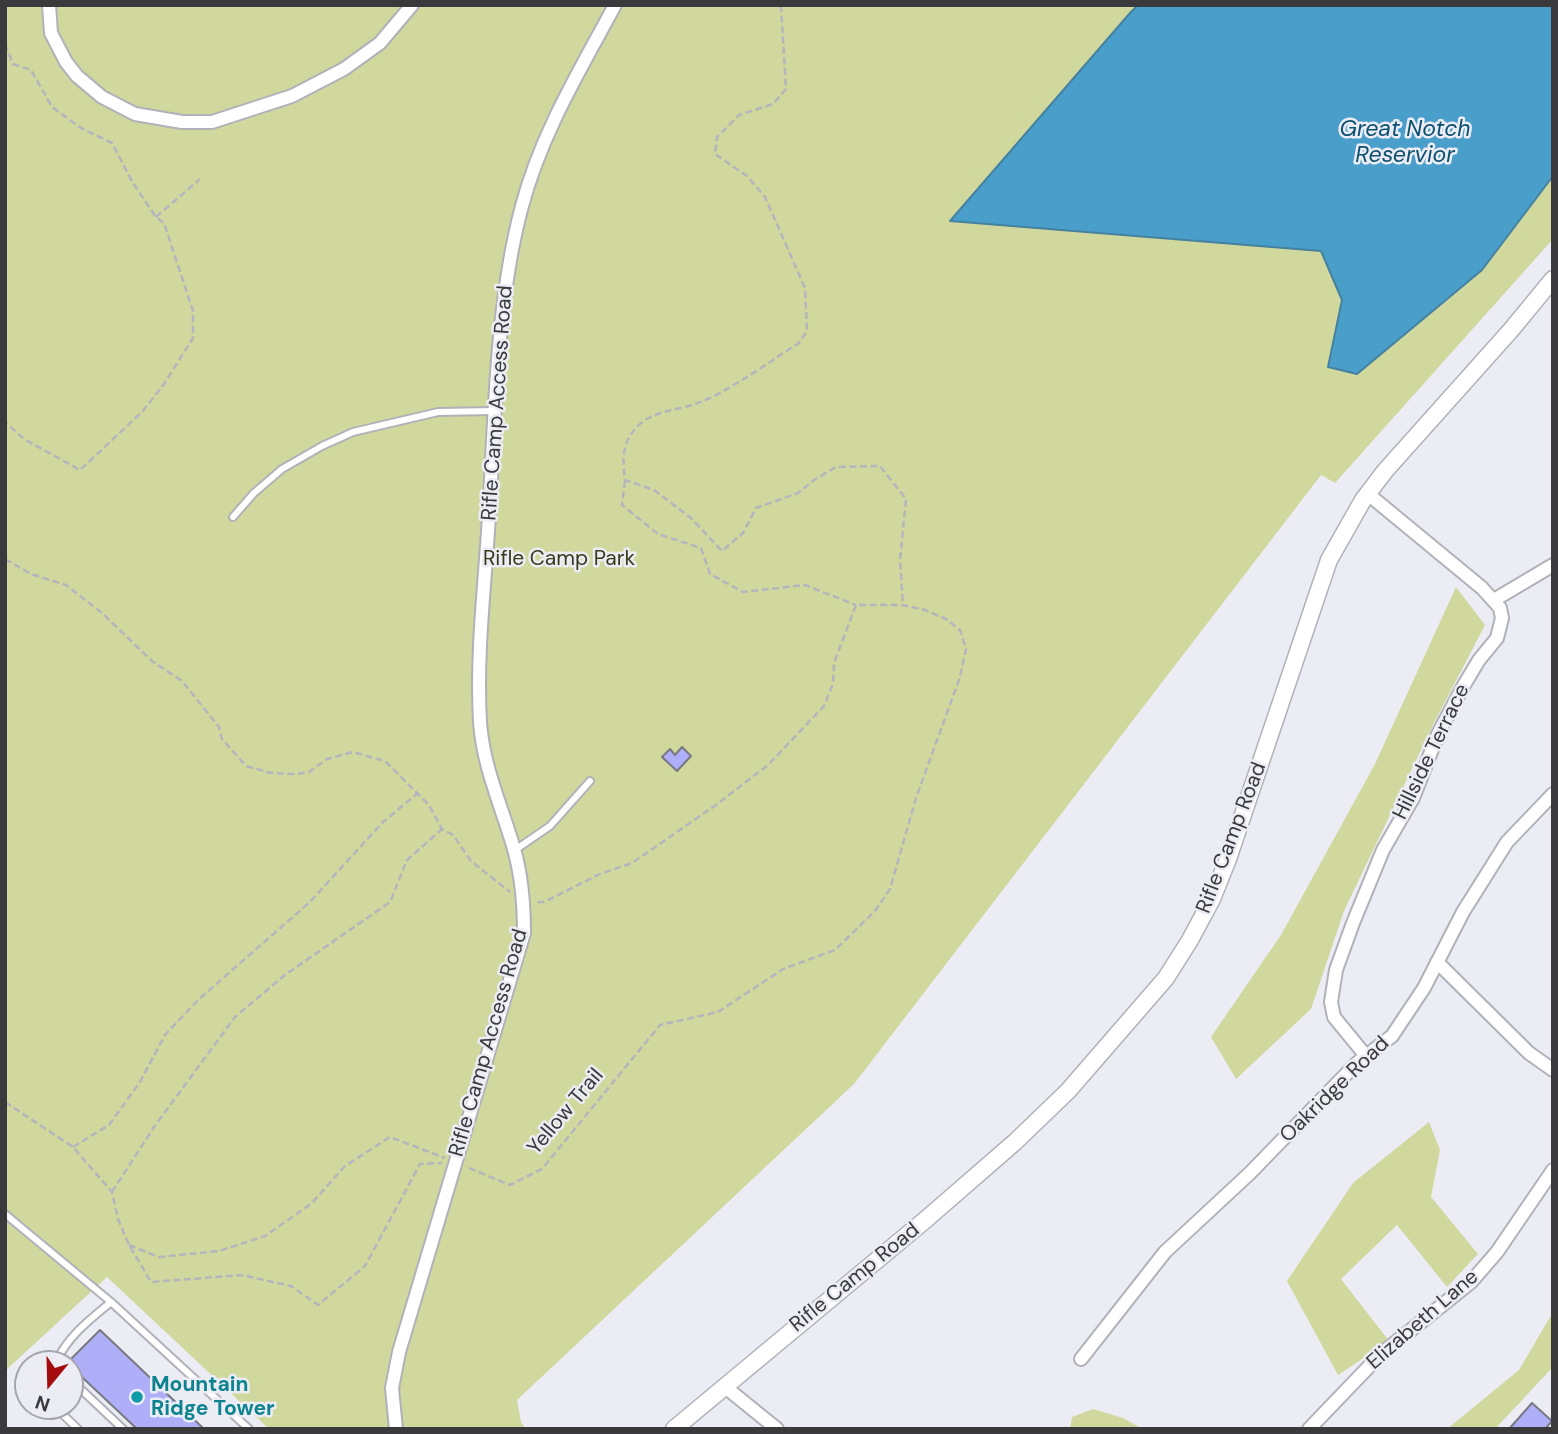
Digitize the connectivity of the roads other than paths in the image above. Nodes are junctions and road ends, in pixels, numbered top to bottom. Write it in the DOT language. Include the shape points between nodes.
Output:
graph roads {
  1 [pos="49,5"];
  2 [pos="412,5"];
  3 [pos="615,5"];
  4 [pos="1553,279"];
  5 [pos="495,411"];
  6 [pos="1368,494"];
  7 [pos="233,517"];
  8 [pos="1553,565"];
  9 [pos="1494,600"];
  10 [pos="590,781"];
  11 [pos="1553,794"];
  12 [pos="514,850"];
  13 [pos="1437,962"];
  14 [pos="1366,1056"];
  15 [pos="1553,1070"];
  16 [pos="1553,1170"];
  17 [pos="5,1214"];
  18 [pos="111,1302"];
  19 [pos="62,1350"];
  20 [pos="1081,1359"];
  21 [pos="724,1386"];
  22 [pos="84,1392"];
  23 [pos="123,1429"];
  24 [pos="249,1429"];
  25 [pos="396,1429"];
  26 [pos="674,1429"];
  27 [pos="777,1429"];
  28 [pos="1309,1429"];
  1 -- 2 [label="street" via="51,33 77,76 102,97 135,114 182,122 212,122 292,96 344,69 380,43"];
  3 -- 5 [label="street, Rifle Camp Access Road" via="548,129 522,206 506,284"];
  4 -- 6 [label="street, Rifle Camp Road"];
  5 -- 7 [label="lane" via="438,412 353,432 282,469"];
  5 -- 12 [label="street, Rifle Camp Access Road" via="480,723 488,770"];
  6 -- 9 [label="street"];
  6 -- 21 [label="street, Rifle Camp Road" via="1329,560 1212,899 1166,978 1068,1091 1015,1142"];
  8 -- 9 [label="street"];
  9 -- 14 [label="street, Hillside Terrace" via="1500,608 1501,629 1438,734 1413,798 1383,850 1336,970 1331,1002 1334,1017"];
  10 -- 12 [label="lane" via="550,826"];
  11 -- 13 [label="street, Oakridge Road" via="1507,842"];
  12 -- 25 [label="street, Rifle Camp Access Road" via="524,894 524,933 399,1352 391,1388"];
  13 -- 14 [label="street, Oakridge Road" via="1405,1020"];
  13 -- 15 [label="street" via="1529,1053"];
  14 -- 20 [label="street, Oakridge Road" via="1165,1252"];
  16 -- 28 [label="street, Elizabeth Lane" via="1471,1282 1381,1354"];
  17 -- 18 [label="lane"];
  18 -- 19 [label="lane"];
  18 -- 24 [label="lane"];
  21 -- 26 [label="street, Rifle Camp Road"];
  21 -- 27 [label="street"];
  22 -- 23 [label="lane"];
}
